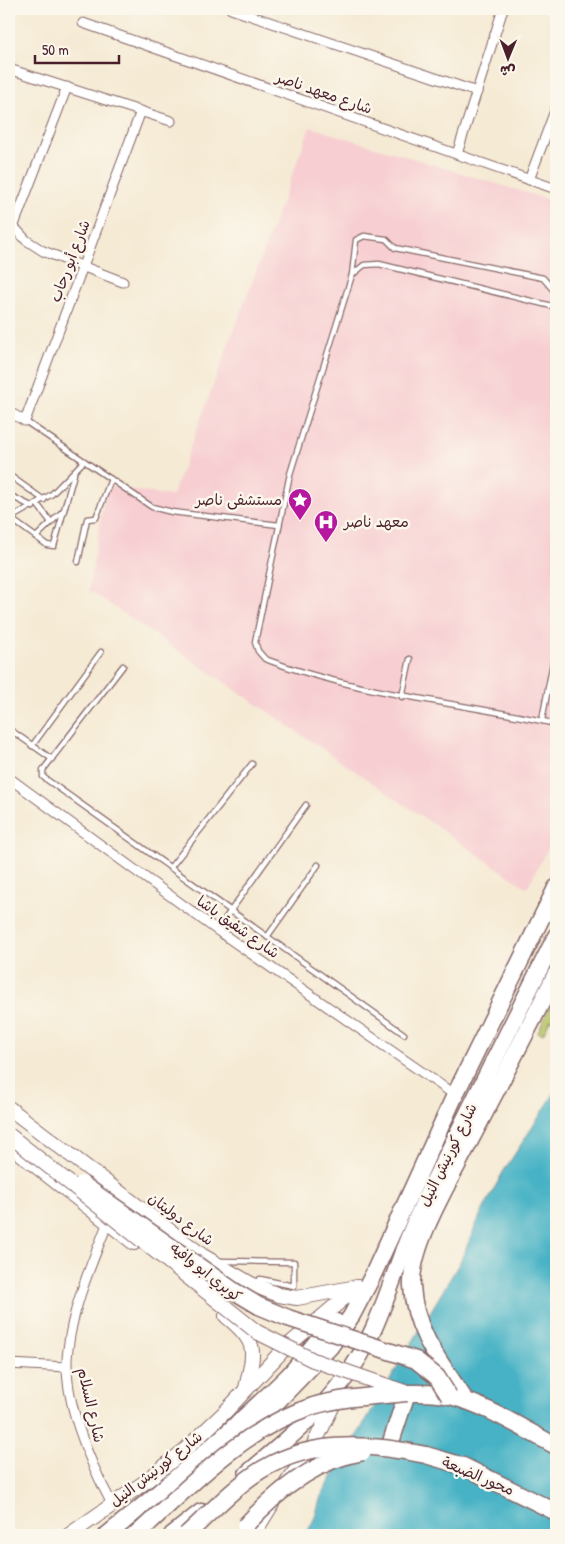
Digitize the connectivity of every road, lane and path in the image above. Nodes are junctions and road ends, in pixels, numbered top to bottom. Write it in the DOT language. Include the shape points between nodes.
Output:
graph roads {
  1 [pos="231,9"];
  2 [pos="503,9"];
  3 [pos="83,23"];
  4 [pos="9,69"];
  5 [pos="67,88"];
  6 [pos="477,92"];
  7 [pos="556,108"];
  8 [pos="140,112"];
  9 [pos="171,122"];
  10 [pos="458,154"];
  11 [pos="530,180"];
  12 [pos="556,189"];
  13 [pos="10,225"];
  14 [pos="9,238"];
  15 [pos="82,266"];
  16 [pos="352,274"];
  17 [pos="123,282"];
  18 [pos="556,293"];
  19 [pos="556,307"];
  20 [pos="9,412"];
  21 [pos="24,421"];
  22 [pos="84,461"];
  23 [pos="74,474"];
  24 [pos="9,475"];
  25 [pos="111,479"];
  26 [pos="9,495"];
  27 [pos="44,500"];
  28 [pos="38,504"];
  29 [pos="32,507"];
  30 [pos="65,509"];
  31 [pos="10,519"];
  32 [pos="51,522"];
  33 [pos="279,525"];
  34 [pos="36,537"];
  35 [pos="78,562"];
  36 [pos="556,647"];
  37 [pos="101,652"];
  38 [pos="410,659"];
  39 [pos="123,666"];
  40 [pos="402,697"];
  41 [pos="542,720"];
  42 [pos="556,724"];
  43 [pos="9,729"];
  44 [pos="32,746"];
  45 [pos="52,759"];
  46 [pos="252,764"];
  47 [pos="9,778"];
  48 [pos="306,805"];
  49 [pos="318,865"];
  50 [pos="170,868"];
  51 [pos="556,888"];
  52 [pos="230,911"];
  53 [pos="216,930"];
  54 [pos="556,936"];
  55 [pos="267,937"];
  56 [pos="556,974"];
  57 [pos="404,1034"];
  58 [pos="455,1095"];
  59 [pos="9,1108"];
  60 [pos="9,1128"];
  61 [pos="9,1135"];
  62 [pos="9,1145"];
  63 [pos="108,1222"];
  64 [pos="213,1262"];
  65 [pos="372,1277"];
  66 [pos="357,1287"];
  67 [pos="258,1288"];
  68 [pos="352,1315"];
  69 [pos="9,1364"];
  70 [pos="66,1367"];
  71 [pos="346,1377"];
  72 [pos="246,1388"];
  73 [pos="407,1393"];
  74 [pos="449,1396"];
  75 [pos="466,1401"];
  76 [pos="556,1446"];
  77 [pos="389,1448"];
  78 [pos="112,1504"];
  79 [pos="556,1512"];
  80 [pos="69,1535"];
  81 [pos="107,1535"];
  82 [pos="130,1535"];
  83 [pos="136,1535"];
  84 [pos="172,1535"];
  85 [pos="186,1535"];
  86 [pos="239,1535"];
  87 [pos="253,1535"];
  1 -- 6 [label="street"];
  2 -- 6 [label="street"];
  3 -- 10 [label="street, شارع معهد ناصر"];
  4 -- 5 [label="street"];
  5 -- 8 [label="street"];
  5 -- 13 [label="street"];
  6 -- 10 [label="street"];
  7 -- 11 [label="street"];
  8 -- 9 [label="street"];
  8 -- 15 [label="street, شارع أبو رحاب"];
  10 -- 11 [label="street, شارع معهد ناصر"];
  11 -- 12 [label="street, شارع معهد ناصر"];
  13 -- 14 [label="street"];
  13 -- 15 [label="street" via="43,251"];
  15 -- 17 [label="street"];
  15 -- 21 [label="street, شارع أبو رحاب"];
  16 -- 18 [label="lane" via="356,240 364,236 386,239 395,248 543,278"];
  16 -- 19 [label="lane" via="364,266 379,264"];
  16 -- 33 [label="lane" via="290,474"];
  20 -- 21 [label="street"];
  21 -- 22 [label="lane"];
  22 -- 23 [label="lane"];
  22 -- 25 [label="lane"];
  23 -- 27 [label="lane"];
  23 -- 30 [label="lane"];
  24 -- 27 [label="lane"];
  25 -- 33 [label="lane" via="158,509"];
  25 -- 35 [label="lane" via="96,518 87,519"];
  26 -- 29 [label="lane"];
  27 -- 28 [label="lane"];
  28 -- 29 [label="lane"];
  28 -- 32 [label="lane"];
  29 -- 31 [label="lane"];
  30 -- 32 [label="lane"];
  30 -- 34 [label="lane" via="54,546"];
  31 -- 34 [label="lane"];
  32 -- 34 [label="lane"];
  33 -- 40 [label="lane" via="255,642 258,651 274,663"];
  36 -- 41 [label="lane"];
  37 -- 44 [label="lane"];
  38 -- 40 [label="lane"];
  39 -- 45 [label="lane"];
  40 -- 41 [label="lane"];
  41 -- 42 [label="lane"];
  43 -- 44 [label="lane"];
  44 -- 45 [label="lane"];
  45 -- 50 [label="lane" via="43,770 43,777"];
  46 -- 50 [label="lane"];
  47 -- 53 [label="street, شارع شفيق باشا"];
  48 -- 52 [label="lane"];
  49 -- 55 [label="lane"];
  50 -- 52 [label="lane"];
  51 -- 58 [label="highway, شارع كورنيش النيل"];
  52 -- 53 [label="lane"];
  52 -- 55 [label="lane"];
  53 -- 58 [label="street, شارع شفيق باشا"];
  54 -- 71 [label="highway, شارع كورنيش النيل" via="414,1222 371,1332"];
  55 -- 57 [label="lane"];
  56 -- 75 [label="highway" via="435,1210 414,1266 412,1284 416,1318 430,1348"];
  58 -- 65 [label="highway, شارع كورنيش النيل"];
  59 -- 64 [label="main road, شارع دوليتان"];
  60 -- 74 [label="highway, bridge" via="82,1184 234,1291 259,1306 296,1321 416,1360 437,1377"];
  61 -- 73 [label="main road, كوبري ابو وافيه, bridge" via="257,1332 313,1360"];
  62 -- 63 [label="main road"];
  63 -- 70 [label="street, شارع السلام" via="80,1297"];
  63 -- 72 [label="main road" via="245,1331 251,1342 253,1358"];
  64 -- 67 [label="main road, شارع دوليتان"];
  64 -- 67 [label="lane" via="294,1262 294,1286 260,1279"];
  65 -- 66 [label="main road, شارع كورنيش النيل"];
  65 -- 68 [label="highway, شارع كورنيش النيل"];
  66 -- 67 [label="main road, شارع دوليتان" via="297,1298"];
  66 -- 72 [label="main road, شارع كورنيش النيل" via="285,1348"];
  68 -- 81 [label="highway" via="331,1327 287,1377 174,1480"];
  68 -- 82 [label="highway, شارع كورنيش النيل" via="330,1347 264,1417 176,1502"];
  69 -- 70 [label="street"];
  70 -- 78 [label="street, شارع السلام" via="81,1437"];
  71 -- 84 [label="highway, شارع كورنيش النيل" via="326,1402 284,1443"];
  71 -- 87 [label="main road, شارع كورنيش النيل" via="312,1448"];
  72 -- 78 [label="main road, شارع كورنيش النيل" via="186,1450"];
  73 -- 74 [label="highway"];
  73 -- 77 [label="highway"];
  73 -- 83 [label="highway, bridge" via="330,1402 267,1426 212,1466"];
  74 -- 75 [label="highway"];
  75 -- 76 [label="highway"];
  77 -- 79 [label="highway, محور الضبعة, bridge" via="462,1466"];
  77 -- 85 [label="highway, محور الضبعة, bridge" via="327,1447 287,1457 251,1477"];
  77 -- 86 [label="highway, bridge" via="356,1453 306,1474 263,1506"];
  78 -- 80 [label="main road, شارع كورنيش النيل"];
}
